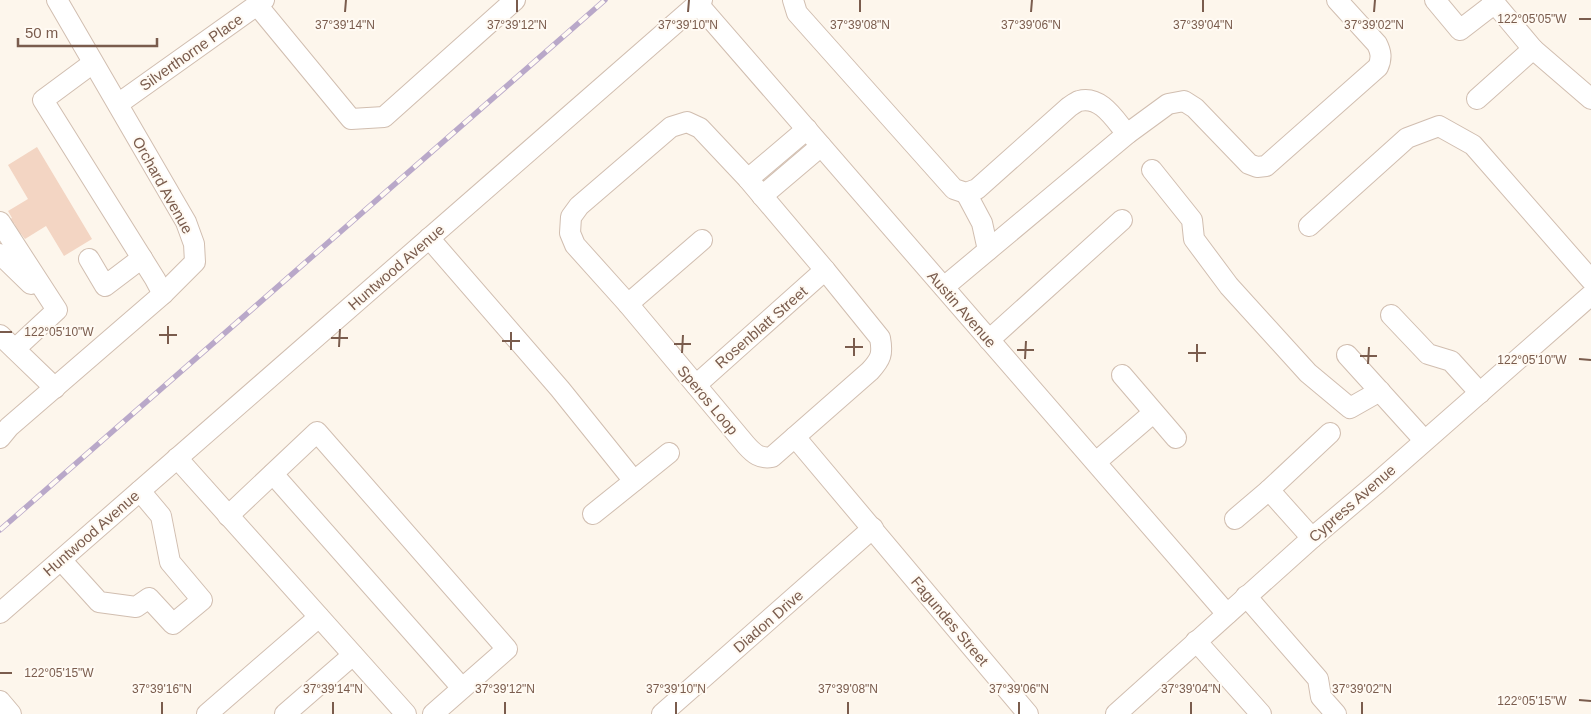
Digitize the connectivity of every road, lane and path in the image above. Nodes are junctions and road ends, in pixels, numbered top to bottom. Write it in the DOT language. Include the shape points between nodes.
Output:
graph roads {
  1 [pos="57,0"];
  2 [pos="514,0"];
  3 [pos="793,0"];
  4 [pos="1337,0"];
  5 [pos="1435,0"];
  6 [pos="260,2"];
  7 [pos="700,2"];
  8 [pos="1494,2"];
  9 [pos="1532,49"];
  10 [pos="93,63"];
  11 [pos="1477,99"];
  12 [pos="1591,99"];
  13 [pos="118,104"];
  14 [pos="807,129"];
  15 [pos="1127,134"];
  16 [pos="822,146"];
  17 [pos="1152,170"];
  18 [pos="748,180"];
  19 [pos="966,193"];
  20 [pos="762,196"];
  21 [pos="1122,220"];
  22 [pos="0,222"];
  23 [pos="1309,226"];
  24 [pos="429,238"];
  25 [pos="702,240"];
  26 [pos="988,250"];
  27 [pos="0,254"];
  28 [pos="142,258"];
  29 [pos="89,259"];
  30 [pos="826,270"];
  31 [pos="1591,280"];
  32 [pos="944,288"];
  33 [pos="163,294"];
  34 [pos="1591,295"];
  35 [pos="628,304"];
  36 [pos="57,310"];
  37 [pos="1392,315"];
  38 [pos="0,335"];
  39 [pos="989,340"];
  40 [pos="15,349"];
  41 [pos="1347,355"];
  42 [pos="1122,376"];
  43 [pos="696,385"];
  44 [pos="55,388"];
  45 [pos="1380,391"];
  46 [pos="1480,393"];
  47 [pos="1153,413"];
  48 [pos="3,428"];
  49 [pos="1330,433"];
  50 [pos="795,437"];
  51 [pos="1176,438"];
  52 [pos="1424,440"];
  53 [pos="669,453"];
  54 [pos="177,458"];
  55 [pos="1096,462"];
  56 [pos="273,474"];
  57 [pos="634,481"];
  58 [pos="1269,490"];
  59 [pos="140,491"];
  60 [pos="593,514"];
  61 [pos="228,516"];
  62 [pos="1235,519"];
  63 [pos="873,528"];
  64 [pos="1312,538"];
  65 [pos="61,560"];
  66 [pos="1246,596"];
  67 [pos="0,613"];
  68 [pos="1227,614"];
  69 [pos="319,617"];
  70 [pos="1196,641"];
  71 [pos="353,655"];
  72 [pos="462,688"];
  73 [pos="0,701"];
  74 [pos="1123,712"];
  75 [pos="11,714"];
  76 [pos="208,714"];
  77 [pos="285,714"];
  78 [pos="406,714"];
  79 [pos="433,714"];
  80 [pos="662,714"];
  81 [pos="1028,714"];
  82 [pos="1262,714"];
  83 [pos="1336,714"];
  1 -- 10 [label="street, Orchard Avenue"];
  2 -- 6 [label="street" via="384,117 350,119"];
  3 -- 19 [label="street" via="797,13 954,189"];
  4 -- 15 [label="street" via="1377,44 1381,61 1266,166 1257,168 1249,164 1195,108 1184,101 1168,104"];
  5 -- 8 [label="street" via="1460,30"];
  6 -- 13 [label="street, Silverthorne Place"];
  7 -- 14 [label="street, Austin Avenue"];
  7 -- 24 [label="street, Huntwood Avenue"];
  8 -- 9 [label="street"];
  9 -- 11 [label="street"];
  9 -- 12 [label="street"];
  10 -- 13 [label="street, Orchard Avenue"];
  10 -- 28 [label="street" via="43,100"];
  13 -- 33 [label="street, Orchard Avenue" via="186,222 194,244 195,262"];
  14 -- 16 [label="street, Austin Avenue"];
  14 -- 18 [label="street"];
  15 -- 19 [label="street" via="1102,105 1092,100 1079,100 977,189"];
  15 -- 26 [label="street"];
  16 -- 20 [label="street"];
  16 -- 32 [label="street, Austin Avenue"];
  17 -- 45 [label="street" via="1192,220 1194,239 1229,286 1308,373 1350,408"];
  18 -- 20 [label="street, Speros Loop"];
  18 -- 35 [label="street, Speros Loop" via="700,128 687,122 670,127 579,206 571,217 570,232 575,245"];
  19 -- 26 [label="street" via="982,223"];
  20 -- 30 [label="street, Speros Loop"];
  21 -- 39 [label="street"];
  22 -- 36 [label="street"];
  23 -- 31 [label="street" via="1407,138 1439,126 1472,145"];
  24 -- 54 [label="street, Huntwood Avenue"];
  24 -- 57 [label="street" via="560,389"];
  25 -- 35 [label="street"];
  26 -- 32 [label="street"];
  27 -- 36 [label="street"];
  28 -- 29 [label="street" via="105,286"];
  28 -- 33 [label="street"];
  30 -- 43 [label="street, Rosenblatt Street"];
  30 -- 50 [label="street, Speros Loop" via="873,328 880,338 882,350 870,371"];
  32 -- 39 [label="street, Austin Avenue"];
  33 -- 44 [label="street, Orchard Avenue"];
  34 -- 46 [label="street, Cypress Avenue"];
  35 -- 43 [label="street, Speros Loop"];
  36 -- 40 [label="street"];
  37 -- 46 [label="street" via="1428,354 1450,361"];
  38 -- 40 [label="street"];
  39 -- 55 [label="street, Austin Avenue"];
  40 -- 44 [label="street"];
  41 -- 45 [label="street"];
  42 -- 47 [label="street"];
  43 -- 50 [label="street, Speros Loop" via="756,455 772,456"];
  44 -- 48 [label="street, Orchard Avenue"];
  45 -- 52 [label="street"];
  46 -- 52 [label="street, Cypress Avenue"];
  47 -- 51 [label="street"];
  47 -- 55 [label="street"];
  49 -- 58 [label="street"];
  50 -- 63 [label="street, Fagundes Street"];
  52 -- 64 [label="street, Cypress Avenue"];
  53 -- 57 [label="street"];
  54 -- 59 [label="street, Huntwood Avenue"];
  54 -- 61 [label="street"];
  55 -- 68 [label="street, Austin Avenue"];
  56 -- 61 [label="street"];
  56 -- 72 [label="street"];
  56 -- 72 [label="street" via="317,432 507,649"];
  57 -- 60 [label="street"];
  58 -- 62 [label="street"];
  58 -- 64 [label="street"];
  59 -- 65 [label="street, Huntwood Avenue"];
  59 -- 65 [label="street" via="161,516 170,562 202,600 173,624 149,598 136,607 100,602"];
  61 -- 69 [label="street"];
  63 -- 80 [label="street, Diadon Drive"];
  63 -- 81 [label="street, Fagundes Street"];
  64 -- 66 [label="street, Cypress Avenue"];
  65 -- 67 [label="street, Huntwood Avenue"];
  66 -- 68 [label="street, Cypress Avenue"];
  66 -- 83 [label="street" via="1318,679 1321,697"];
  68 -- 70 [label="street, Cypress Avenue"];
  69 -- 71 [label="street"];
  69 -- 76 [label="street"];
  70 -- 74 [label="street, Cypress Avenue"];
  70 -- 82 [label="street"];
  71 -- 77 [label="street"];
  71 -- 78 [label="street"];
  72 -- 79 [label="street"];
  73 -- 75 [label="street"];
}
